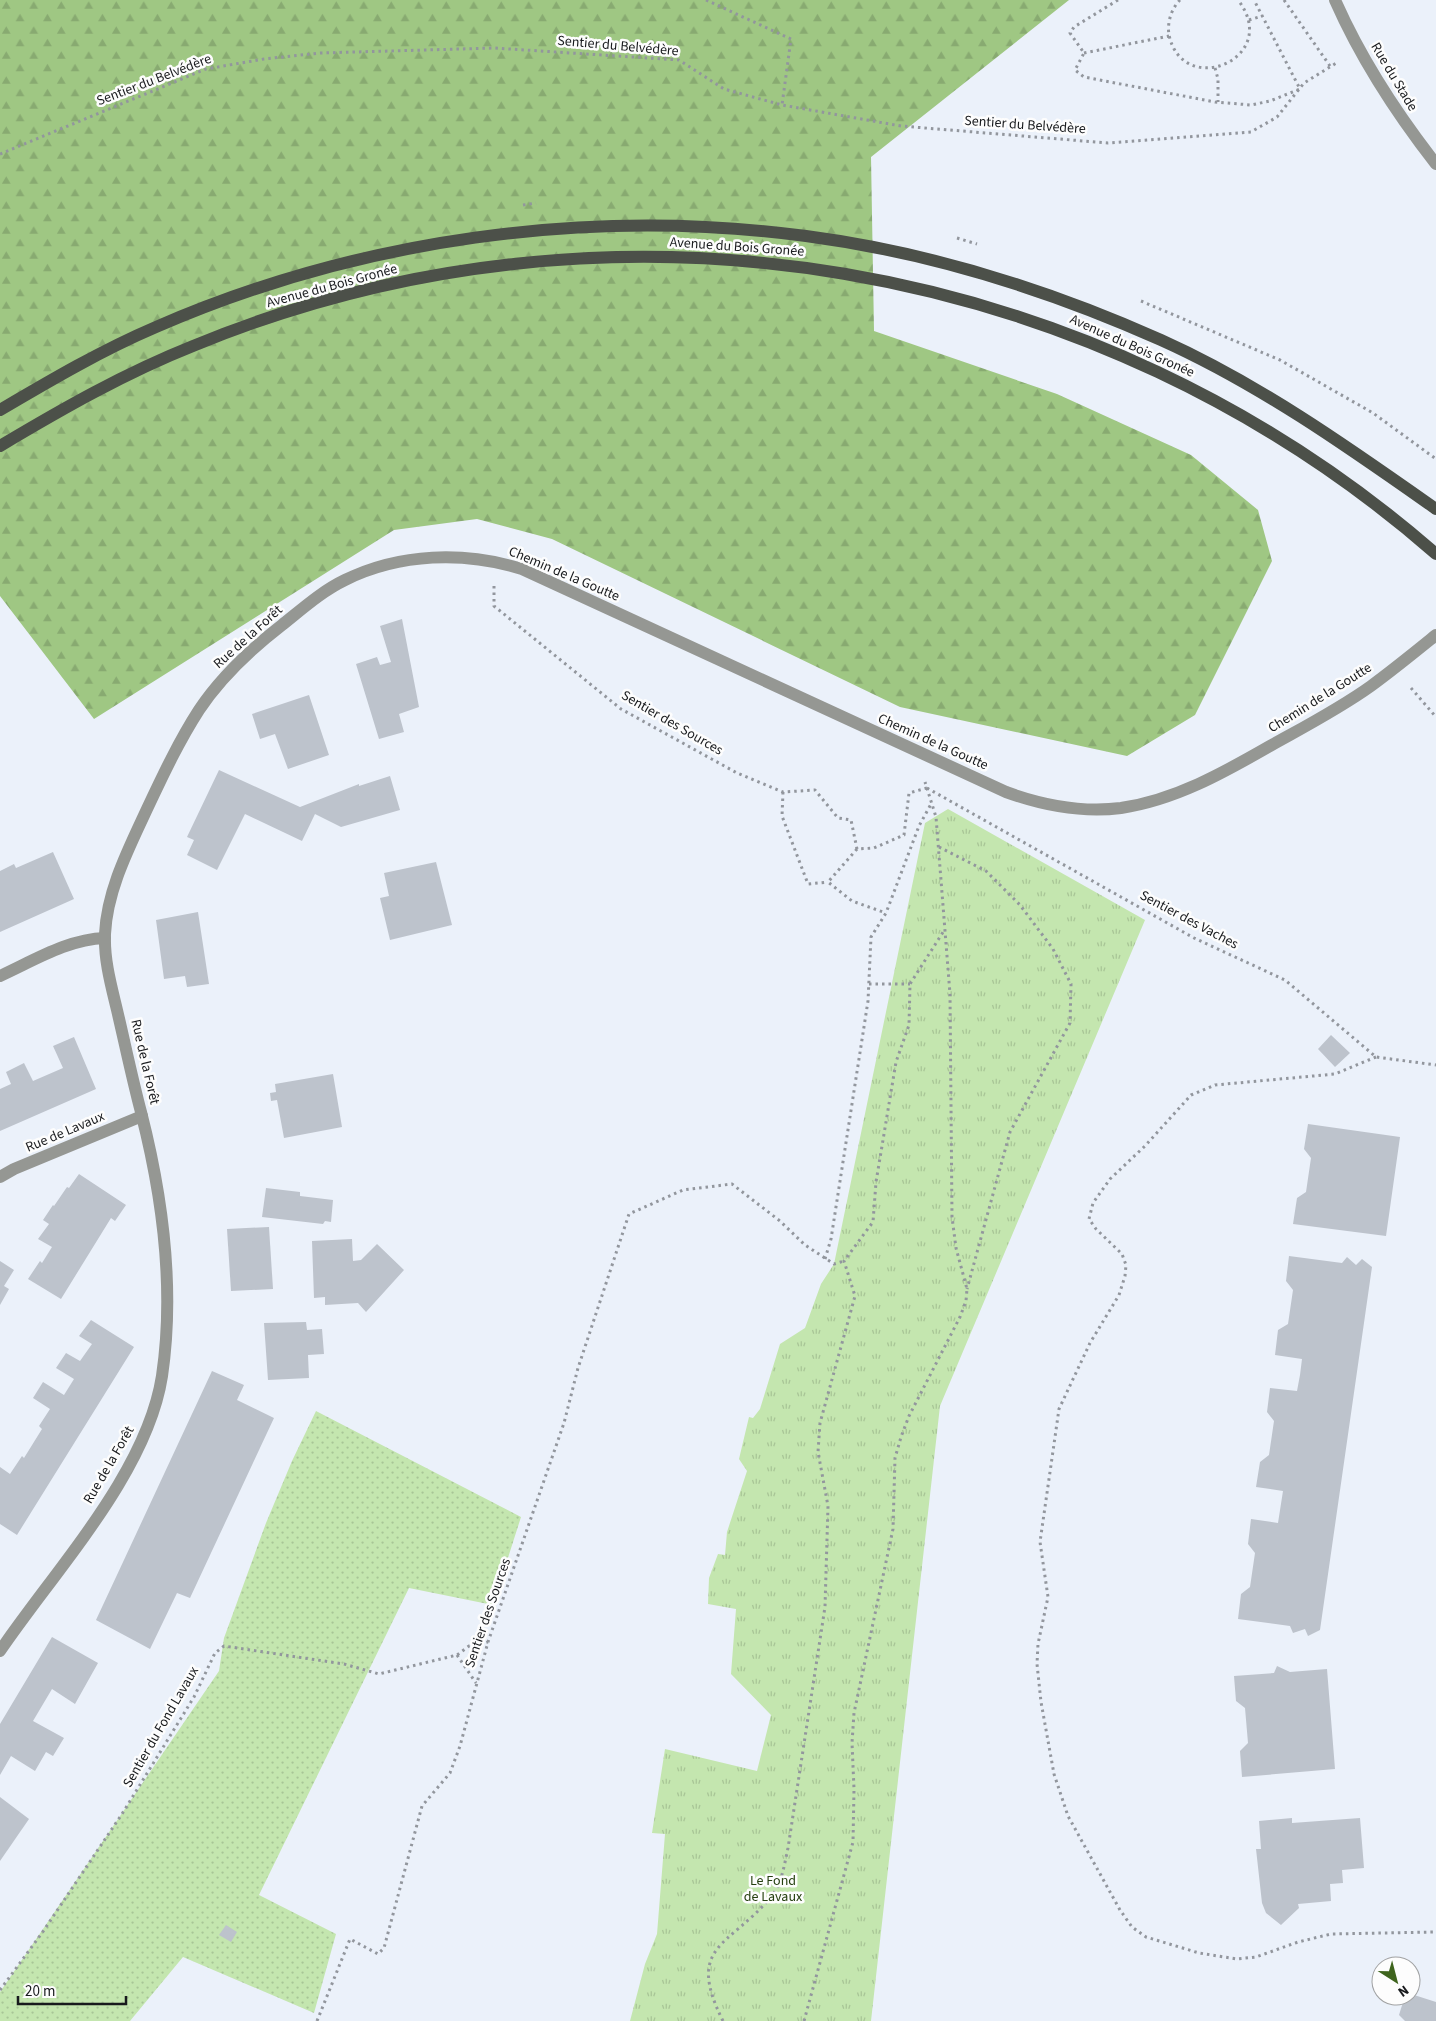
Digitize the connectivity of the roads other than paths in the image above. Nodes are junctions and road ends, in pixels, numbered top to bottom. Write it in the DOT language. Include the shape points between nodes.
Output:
graph roads {
  1 [pos="1335,0"];
  2 [pos="1436,164"];
  3 [pos="0,410"];
  4 [pos="0,446"];
  5 [pos="1436,510"];
  6 [pos="1436,554"];
  7 [pos="402,562"];
  8 [pos="1436,635"];
  9 [pos="104,938"];
  10 [pos="0,976"];
  11 [pos="142,1116"];
  12 [pos="0,1177"];
  13 [pos="0,1651"];
  1 -- 2 [label="street, Rue du Stade" via="1359,49 1408,129"];
  3 -- 5 [label="main road, Avenue du Bois Gronée" via="90,359 156,327 228,299 376,256 521,232 698,227 806,236 900,254 975,272 1083,308 1163,341 1237,379 1305,418"];
  4 -- 6 [label="main road, Avenue du Bois Gronée" via="117,380 193,346 336,298 409,280 474,268 628,256 776,263 843,273 977,303 1045,324 1100,346 1187,385 1286,442 1401,524"];
  7 -- 8 [label="street, Chemin de la Goutte" via="450,556 495,561 522,570 1006,792 1034,802 1093,810 1120,808 1176,794 1214,777 1332,711"];
  7 -- 9 [label="street, Rue de la Forêt" via="365,571 314,600 244,657 200,708 178,745 133,838 106,914"];
  9 -- 10 [label="street" via="91,938 67,946"];
  9 -- 11 [label="street, Rue de la Forêt" via="107,966"];
  11 -- 12 [label="street, Rue de Lavaux"];
  11 -- 13 [label="street, Rue de la Forêt" via="167,1250 168,1279 162,1377 152,1416 139,1448 116,1486"];
}
